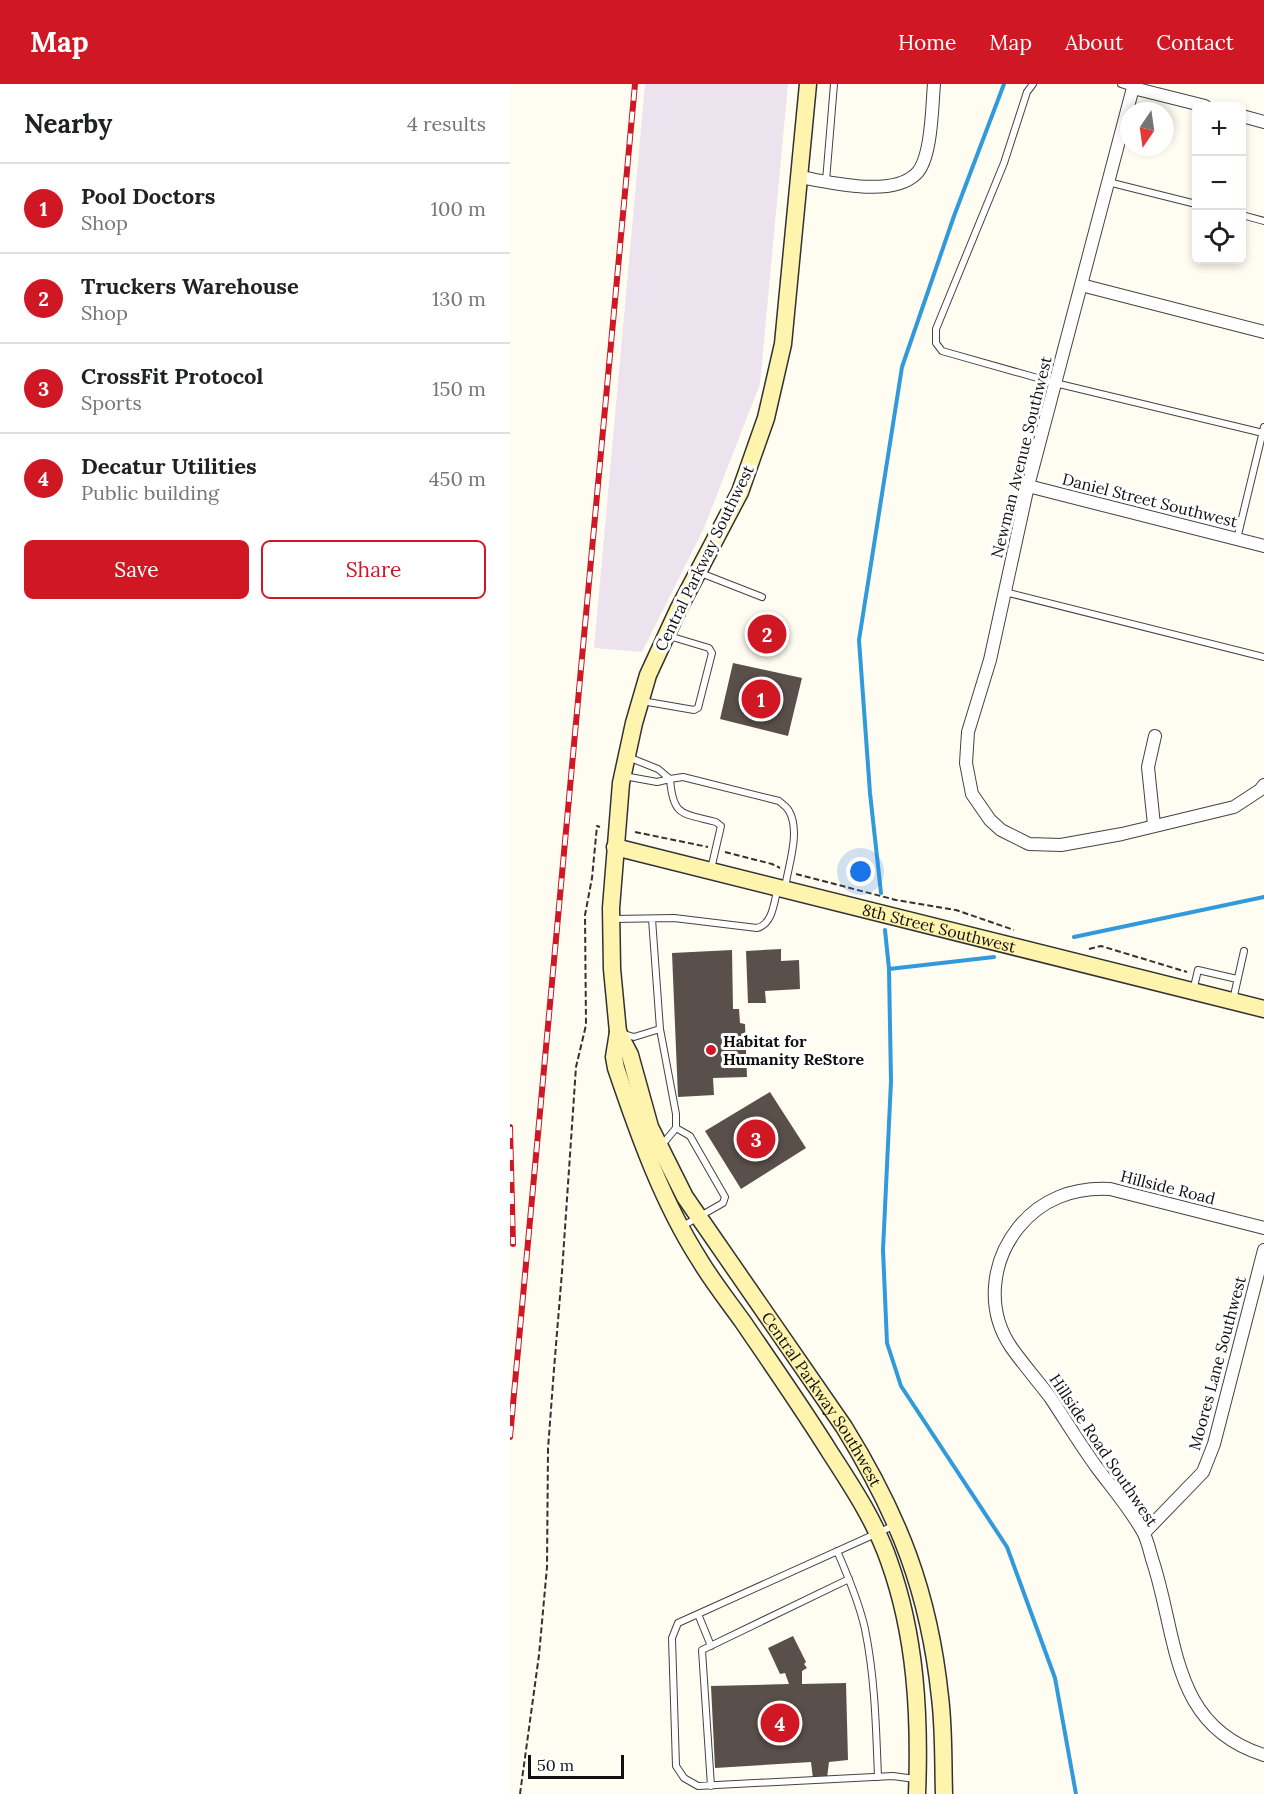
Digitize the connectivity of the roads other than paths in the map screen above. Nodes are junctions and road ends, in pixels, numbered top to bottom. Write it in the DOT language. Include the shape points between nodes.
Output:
graph roads {
  1 [pos="808,84"];
  2 [pos="834,84"];
  3 [pos="934,84"];
  4 [pos="1033,84"];
  5 [pos="1129,85"];
  6 [pos="1192,102"];
  7 [pos="1246,117"];
  8 [pos="1264,122"];
  9 [pos="799,177"];
  10 [pos="826,181"];
  11 [pos="1108,182"];
  12 [pos="1192,203"];
  13 [pos="1246,216"];
  14 [pos="1264,221"];
  15 [pos="1081,285"];
  16 [pos="1264,332"];
  17 [pos="1055,383"];
  18 [pos="1263,430"];
  19 [pos="1028,486"];
  20 [pos="1238,539"];
  21 [pos="1264,546"];
  22 [pos="698,572"];
  23 [pos="1005,592"];
  24 [pos="762,597"];
  25 [pos="666,634"];
  26 [pos="1264,657"];
  27 [pos="640,700"];
  28 [pos="1155,736"];
  29 [pos="627,757"];
  30 [pos="623,776"];
  31 [pos="670,779"];
  32 [pos="1264,785"];
  33 [pos="1154,825"];
  34 [pos="615,847"];
  35 [pos="711,870"];
  36 [pos="781,888"];
  37 [pos="611,919"];
  38 [pos="652,919"];
  39 [pos="1244,951"];
  40 [pos="1237,979"];
  41 [pos="1194,983"];
  42 [pos="1232,1001"];
  43 [pos="1264,1009"];
  44 [pos="660,1029"];
  45 [pos="618,1032"];
  46 [pos="676,1128"];
  47 [pos="660,1147"];
  48 [pos="1064,1195"];
  49 [pos="699,1218"];
  50 [pos="681,1227"];
  51 [pos="1264,1228"];
  52 [pos="1264,1250"];
  53 [pos="897,1524"];
  54 [pos="876,1532"];
  55 [pos="1144,1533"];
  56 [pos="837,1551"];
  57 [pos="849,1580"];
  58 [pos="698,1614"];
  59 [pos="711,1646"];
  60 [pos="1264,1755"];
  61 [pos="878,1777"];
  62 [pos="711,1786"];
  63 [pos="917,1787"];
  64 [pos="944,1794"];
  1 -- 9 [label="street, Central Parkway Southwest"];
  2 -- 10 [label="lane"];
  3 -- 10 [label="street" via="930,133 918,173 900,184 884,187"];
  4 -- 17 [label="lane" via="936,329 936,343 942,351"];
  5 -- 6 [label="street"];
  5 -- 11 [label="street, Newman Avenue Southwest"];
  7 -- 8 [label="street"];
  9 -- 10 [label="street"];
  9 -- 22 [label="street, Central Parkway Southwest" via="783,344 774,387 740,492"];
  11 -- 12 [label="lane"];
  11 -- 15 [label="street, Newman Avenue Southwest"];
  13 -- 14 [label="lane"];
  15 -- 16 [label="street"];
  15 -- 17 [label="street, Newman Avenue Southwest"];
  17 -- 18 [label="lane"];
  17 -- 19 [label="street, Newman Avenue Southwest"];
  18 -- 20 [label="lane"];
  19 -- 20 [label="street, Daniel Street Southwest"];
  19 -- 23 [label="street, Newman Avenue Southwest"];
  20 -- 21 [label="street, Daniel Street Southwest"];
  22 -- 24 [label="lane"];
  22 -- 25 [label="street, Central Parkway Southwest"];
  23 -- 26 [label="lane"];
  23 -- 33 [label="street, Newman Avenue Southwest" via="968,732 966,763 972,794 990,820 1029,844 1061,846"];
  25 -- 27 [label="street, Central Parkway Southwest"];
  25 -- 27 [label="lane" via="709,648 712,653 698,708"];
  27 -- 29 [label="street, Central Parkway Southwest"];
  28 -- 33 [label="street" via="1148,767"];
  29 -- 30 [label="street, Central Parkway Southwest"];
  29 -- 31 [label="lane" via="658,769"];
  30 -- 31 [label="lane" via="657,782"];
  30 -- 34 [label="street, Central Parkway Southwest"];
  31 -- 35 [label="lane" via="674,806 681,813 721,826"];
  31 -- 36 [label="lane" via="683,777 779,801 789,809 793,840"];
  32 -- 33 [label="street, Newman Avenue Southwest" via="1234,807"];
  34 -- 35 [label="street, 8th Street Southwest"];
  34 -- 37 [label="street, Central Parkway Southwest"];
  35 -- 36 [label="street, 8th Street Southwest"];
  36 -- 38 [label="lane" via="764,927"];
  36 -- 41 [label="street, 8th Street Southwest"];
  37 -- 38 [label="lane"];
  37 -- 45 [label="street, Central Parkway Southwest"];
  38 -- 44 [label="lane"];
  39 -- 40 [label="lane"];
  40 -- 41 [label="lane" via="1198,970"];
  40 -- 42 [label="lane"];
  41 -- 42 [label="street, 8th Street Southwest"];
  42 -- 43 [label="street, 8th Street Southwest"];
  44 -- 45 [label="lane" via="634,1037"];
  44 -- 46 [label="lane"];
  45 -- 47 [label="street, Central Parkway Southwest" via="630,1055 650,1127"];
  45 -- 50 [label="street, Central Parkway Southwest" via="616,1068 647,1155"];
  46 -- 47 [label="lane"];
  46 -- 49 [label="lane" via="690,1136 725,1197 723,1203"];
  47 -- 49 [label="street, Central Parkway Southwest"];
  48 -- 51 [label="street, Hillside Road" via="1094,1188 1110,1189"];
  48 -- 55 [label="street, Hillside Road Southwest" via="1036,1209 1007,1245 994,1289 998,1320 1011,1347"];
  49 -- 50 [label="lane"];
  49 -- 53 [label="street, Central Parkway Southwest" via="844,1427"];
  50 -- 54 [label="street, Central Parkway Southwest" via="848,1480"];
  52 -- 55 [label="street, Moores Lane Southwest" via="1214,1444 1203,1472"];
  53 -- 54 [label="lane"];
  53 -- 64 [label="street, Central Parkway Southwest" via="926,1608 935,1654 941,1700"];
  54 -- 56 [label="lane"];
  54 -- 63 [label="street, Central Parkway Southwest" via="900,1594 912,1656 918,1731"];
  55 -- 60 [label="street, Hillside Road Southwest" via="1178,1665 1197,1707 1228,1740"];
  56 -- 57 [label="lane"];
  56 -- 58 [label="lane"];
  57 -- 59 [label="lane"];
  57 -- 61 [label="lane" via="865,1627 874,1681"];
  58 -- 59 [label="lane"];
  58 -- 62 [label="lane" via="678,1623 672,1638 676,1766 684,1778 698,1786"];
  59 -- 62 [label="lane" via="702,1650"];
  61 -- 62 [label="lane"];
  61 -- 63 [label="lane" via="893,1776"];
}
